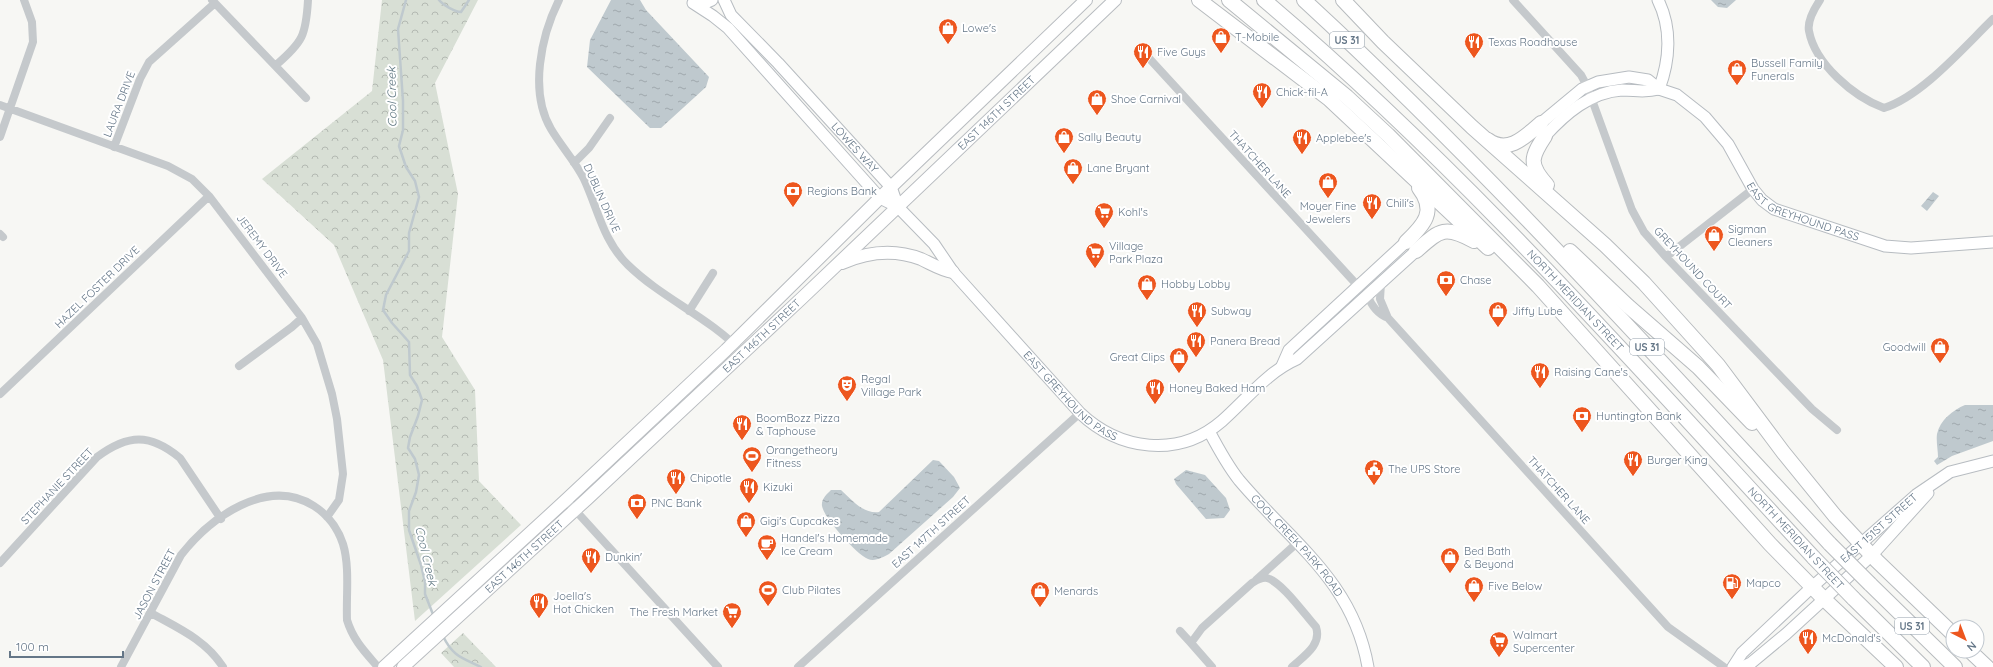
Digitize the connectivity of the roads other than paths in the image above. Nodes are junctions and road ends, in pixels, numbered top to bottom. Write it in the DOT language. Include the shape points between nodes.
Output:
graph roads {
  1 [pos="24,0"];
  2 [pos="308,0"];
  3 [pos="559,0"];
  4 [pos="712,0"];
  5 [pos="724,0"];
  6 [pos="1086,0"];
  7 [pos="1115,0"];
  8 [pos="1199,0"];
  9 [pos="1228,0"];
  10 [pos="1264,0"];
  11 [pos="1304,0"];
  12 [pos="1313,0"];
  13 [pos="1343,0"];
  14 [pos="1513,0"];
  15 [pos="1658,0"];
  16 [pos="1820,0"];
  17 [pos="213,1"];
  18 [pos="690,2"];
  19 [pos="1993,19"];
  20 [pos="1147,56"];
  21 [pos="276,66"];
  22 [pos="1390,81"];
  23 [pos="1588,86"];
  24 [pos="1659,89"];
  25 [pos="306,98"];
  26 [pos="1592,99"];
  27 [pos="0,105"];
  28 [pos="10,109"];
  29 [pos="610,118"];
  30 [pos="1472,127"];
  31 [pos="1543,129"];
  32 [pos="0,137"];
  33 [pos="1378,143"];
  34 [pos="114,147"];
  35 [pos="1462,152"];
  36 [pos="574,163"];
  37 [pos="890,187"];
  38 [pos="1752,189"];
  39 [pos="209,196"];
  40 [pos="880,198"];
  41 [pos="898,207"];
  42 [pos="1584,226"];
  43 [pos="1993,242"];
  44 [pos="1486,246"];
  45 [pos="1411,247"];
  46 [pos="1666,257"];
  47 [pos="835,266"];
  48 [pos="953,272"];
  49 [pos="713,273"];
  50 [pos="1381,283"];
  51 [pos="1358,286"];
  52 [pos="1367,294"];
  53 [pos="689,311"];
  54 [pos="302,318"];
  55 [pos="1388,318"];
  56 [pos="733,343"];
  57 [pos="743,353"];
  58 [pos="239,366"];
  59 [pos="1282,366"];
  60 [pos="1610,368"];
  61 [pos="0,394"];
  62 [pos="1080,413"];
  63 [pos="1837,430"];
  64 [pos="1209,431"];
  65 [pos="1993,461"];
  66 [pos="1965,468"];
  67 [pos="1808,483"];
  68 [pos="566,500"];
  69 [pos="575,510"];
  70 [pos="327,517"];
  71 [pos="221,519"];
  72 [pos="1297,543"];
  73 [pos="1862,544"];
  74 [pos="1872,555"];
  75 [pos="0,562"];
  76 [pos="1252,583"];
  77 [pos="1812,587"];
  78 [pos="1824,599"];
  79 [pos="151,613"];
  80 [pos="1945,626"];
  81 [pos="1180,631"];
  82 [pos="1191,643"];
  83 [pos="1978,659"];
  84 [pos="121,667"];
  85 [pos="223,667"];
  86 [pos="378,667"];
  87 [pos="384,667"];
  88 [pos="404,667"];
  89 [pos="718,667"];
  90 [pos="798,667"];
  91 [pos="1212,667"];
  92 [pos="1292,667"];
  93 [pos="1368,667"];
  94 [pos="1724,667"];
  95 [pos="1733,667"];
  96 [pos="1743,667"];
  97 [pos="1896,667"];
  98 [pos="1923,667"];
  99 [pos="1955,667"];
  100 [pos="1986,667"];
  1 -- 28 [label="street" via="32,22 33,42"];
  2 -- 21 [label="street" via="307,22 303,36 293,51"];
  3 -- 36 [label="street, DUBLIN DRIVE" via="544,38 540,90 545,118"];
  4 -- 18 [label="street, LOWES WAY" via="703,4"];
  5 -- 37 [label="street, LOWES WAY" via="731,15"];
  6 -- 37 [label="main road, EAST 146TH STREET"];
  7 -- 41 [label="main road, EAST 146TH STREET"];
  8 -- 33 [label="highway" via="1310,84"];
  9 -- 60 [label="highway" via="1388,135 1538,286"];
  10 -- 98 [label="highway, NORTH MERIDIAN STREET / US 31, bridge" via="1365,89 1483,204 1814,558"];
  11 -- 22 [label="highway, NORTH MERIDIAN STREET / US 31"];
  12 -- 22 [label="highway"];
  13 -- 30 [label="highway"];
  14 -- 23 [label="street, GREYHOUND COURT"];
  15 -- 24 [label="street" via="1666,20 1668,48"];
  16 -- 19 [label="street" via="1809,25 1816,49 1848,88 1884,108 1913,93"];
  17 -- 21 [label="street"];
  17 -- 34 [label="street, LAURA DRIVE" via="149,62"];
  18 -- 40 [label="street, LOWES WAY" via="728,28"];
  20 -- 51 [label="street, THATCHER LANE"];
  21 -- 25 [label="street"];
  22 -- 35 [label="highway, NORTH MERIDIAN STREET / US 31"];
  23 -- 24 [label="street, EAST GREYHOUND PASS" via="1605,80 1629,77 1648,80"];
  23 -- 26 [label="street, GREYHOUND COURT"];
  23 -- 31 [label="street, EAST GREYHOUND PASS" via="1572,96"];
  24 -- 26 [label="street, EAST GREYHOUND PASS" via="1647,92 1610,92"];
  24 -- 38 [label="street, EAST GREYHOUND PASS" via="1676,95 1705,117 1728,144"];
  26 -- 31 [label="street, EAST GREYHOUND PASS"];
  26 -- 46 [label="street, GREYHOUND COURT" via="1632,210 1644,232"];
  27 -- 28 [label="street, JEREMY DRIVE"];
  28 -- 32 [label="street"];
  28 -- 34 [label="street, JEREMY DRIVE"];
  29 -- 36 [label="street" via="589,148"];
  30 -- 31 [label="highway" via="1499,145 1512,144"];
  30 -- 42 [label="highway"];
  31 -- 42 [label="highway" via="1534,154 1535,170"];
  33 -- 44 [label="highway"];
  33 -- 45 [label="highway" via="1418,186 1427,202 1426,220"];
  34 -- 39 [label="street, JEREMY DRIVE" via="179,171 192,179"];
  35 -- 67 [label="highway" via="1628,306 1709,377"];
  35 -- 99 [label="highway, NORTH MERIDIAN STREET / US 31, bridge" via="1548,240 1830,544"];
  36 -- 53 [label="street, DUBLIN DRIVE" via="584,179 606,236 616,252 648,282"];
  37 -- 40 [label="main road, EAST 146TH STREET"];
  37 -- 41 [label="street, LOWES WAY"];
  38 -- 43 [label="street, EAST GREYHOUND PASS" via="1774,209 1885,246 1911,248"];
  38 -- 46 [label="street"];
  39 -- 54 [label="street, JEREMY DRIVE"];
  39 -- 61 [label="street, HAZEL FOSTER DRIVE"];
  40 -- 41 [label="street, LOWES WAY"];
  40 -- 56 [label="main road, EAST 146TH STREET"];
  41 -- 47 [label="main road, EAST 146TH STREET"];
  41 -- 48 [label="street, EAST GREYHOUND PASS" via="934,244"];
  42 -- 67 [label="highway" via="1644,283 1700,344"];
  44 -- 45 [label="highway" via="1457,232 1449,231"];
  44 -- 60 [label="highway"];
  45 -- 50 [label="street, EAST GREYHOUND PASS"];
  45 -- 51 [label="street, EAST GREYHOUND PASS"];
  46 -- 63 [label="street, GREYHOUND COURT" via="1812,409"];
  47 -- 48 [label="main road" via="864,255 897,254 916,258 942,270"];
  47 -- 57 [label="main road, EAST 146TH STREET"];
  48 -- 62 [label="street, EAST GREYHOUND PASS"];
  49 -- 53 [label="street"];
  50 -- 52 [label="street, EAST GREYHOUND PASS"];
  50 -- 55 [label="street, THATCHER LANE" via="1380,299"];
  51 -- 59 [label="street, EAST GREYHOUND PASS" via="1289,350"];
  52 -- 55 [label="street, THATCHER LANE" via="1381,315"];
  52 -- 59 [label="street, EAST GREYHOUND PASS" via="1297,359"];
  53 -- 56 [label="street, DUBLIN DRIVE"];
  54 -- 58 [label="street"];
  54 -- 70 [label="street, JEREMY DRIVE" via="316,344 337,419 342,484 339,500"];
  55 -- 94 [label="street, THATCHER LANE" via="1668,627"];
  56 -- 57 [label="street, DUBLIN DRIVE"];
  56 -- 68 [label="main road, EAST 146TH STREET"];
  57 -- 69 [label="main road, EAST 146TH STREET"];
  59 -- 64 [label="street, EAST GREYHOUND PASS"];
  60 -- 77 [label="highway"];
  62 -- 64 [label="street, EAST GREYHOUND PASS" via="1114,437 1146,445 1179,442"];
  62 -- 90 [label="street, EAST 147TH STREET"];
  64 -- 72 [label="street, COOL CREEK PARK ROAD" via="1238,479"];
  65 -- 66 [label="street, EAST 151ST STREET"];
  66 -- 73 [label="street, EAST 151ST STREET" via="1950,472 1924,489"];
  66 -- 74 [label="street, EAST 151ST STREET" via="1924,497"];
  67 -- 73 [label="highway"];
  68 -- 69 [label="street"];
  68 -- 87 [label="main road, EAST 146TH STREET"];
  69 -- 88 [label="main road, EAST 146TH STREET"];
  69 -- 89 [label="street"];
  70 -- 71 [label="street, JASON STREET" via="303,500 276,496 261,497 248,502"];
  70 -- 86 [label="street, JASON STREET" via="339,535 345,553 347,620 350,630 357,644"];
  71 -- 75 [label="street, STEPHANIE STREET" via="186,465 175,454 153,441 130,440 110,448 98,457"];
  71 -- 79 [label="street, JASON STREET" via="196,537 181,555"];
  72 -- 76 [label="street"];
  72 -- 93 [label="street, COOL CREEK PARK ROAD" via="1326,574 1347,605 1361,635"];
  73 -- 74 [label="highway"];
  73 -- 77 [label="street, EAST 151ST STREET"];
  74 -- 78 [label="street, EAST 151ST STREET"];
  74 -- 80 [label="highway"];
  76 -- 82 [label="street" via="1202,628"];
  76 -- 92 [label="street" via="1266,578 1273,581 1316,627 1317,642"];
  77 -- 78 [label="highway"];
  77 -- 95 [label="street, EAST 151ST STREET" via="1742,653"];
  78 -- 96 [label="street, EAST 151ST STREET" via="1751,663"];
  78 -- 97 [label="highway"];
  79 -- 84 [label="street, JASON STREET"];
  79 -- 85 [label="street" via="195,638"];
  81 -- 82 [label="street"];
  82 -- 91 [label="street"];
  83 -- 100 [label="highway"];
}
